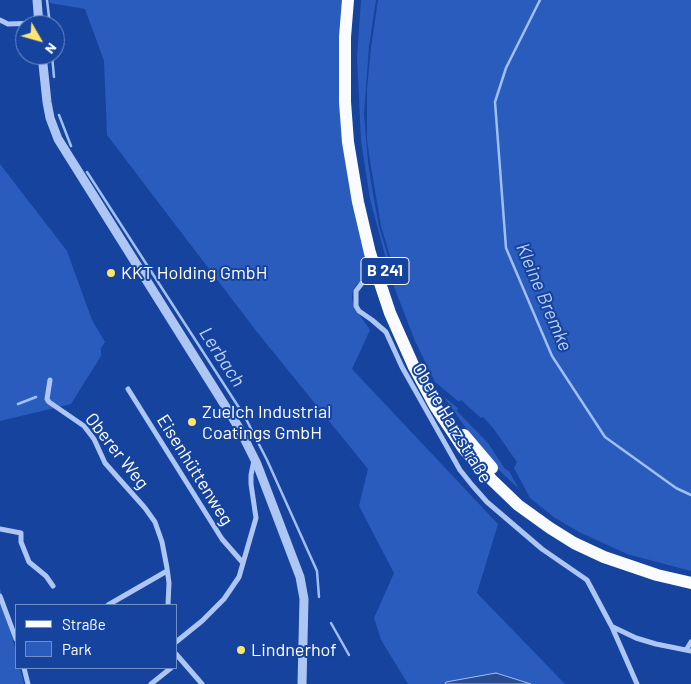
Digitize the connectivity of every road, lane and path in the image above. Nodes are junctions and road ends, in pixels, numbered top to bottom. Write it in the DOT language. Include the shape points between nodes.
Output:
graph roads {
  1 [pos="37,0"];
  2 [pos="348,0"];
  3 [pos="357,0"];
  4 [pos="38,15"];
  5 [pos="0,20"];
  6 [pos="15,24"];
  7 [pos="43,65"];
  8 [pos="377,277"];
  9 [pos="50,380"];
  10 [pos="128,389"];
  11 [pos="254,457"];
  12 [pos="0,529"];
  13 [pos="244,563"];
  14 [pos="167,571"];
  15 [pos="691,575"];
  16 [pos="691,583"];
  17 [pos="53,586"];
  18 [pos="0,596"];
  19 [pos="110,604"];
  20 [pos="168,604"];
  21 [pos="612,627"];
  22 [pos="15,636"];
  23 [pos="178,640"];
  24 [pos="691,642"];
  25 [pos="689,650"];
  26 [pos="178,656"];
  27 [pos="24,669"];
  28 [pos="170,669"];
  29 [pos="28,684"];
  30 [pos="151,684"];
  31 [pos="202,684"];
  32 [pos="302,684"];
  33 [pos="637,684"];
  1 -- 4 [label="street"];
  2 -- 8 [label="main road, B 241" via="345,37 348,142 358,202"];
  3 -- 15 [label="main road, B 241" via="354,95 366,200 391,292 435,389 485,460 541,512 607,550"];
  5 -- 6 [label="street"];
  7 -- 11 [label="street" via="50,118 58,139"];
  8 -- 16 [label="main road, B 241" via="405,348 435,406 471,458 505,494 550,528 584,548 624,565"];
  8 -- 21 [label="street, Obere Harzstraße" via="359,286 356,306 386,332 460,470 487,502 542,549 587,580"];
  9 -- 14 [label="street, Oberer Weg" via="49,402 84,426 105,462 154,519"];
  10 -- 13 [label="street, Eisenhüttenweg" via="222,539"];
  11 -- 13 [label="street" via="250,475 256,518"];
  11 -- 32 [label="street" via="300,577 304,600"];
  12 -- 17 [label="street" via="21,533 29,562"];
  13 -- 23 [label="street" via="228,595"];
  14 -- 19 [label="street"];
  14 -- 20 [label="street, Oberer Weg"];
  18 -- 22 [label="street"];
  21 -- 25 [label="street" via="656,644"];
  21 -- 33 [label="street"];
  24 -- 25 [label="street"];
  26 -- 31 [label="street"];
  27 -- 29 [label="street"];
  28 -- 30 [label="street"];
}
